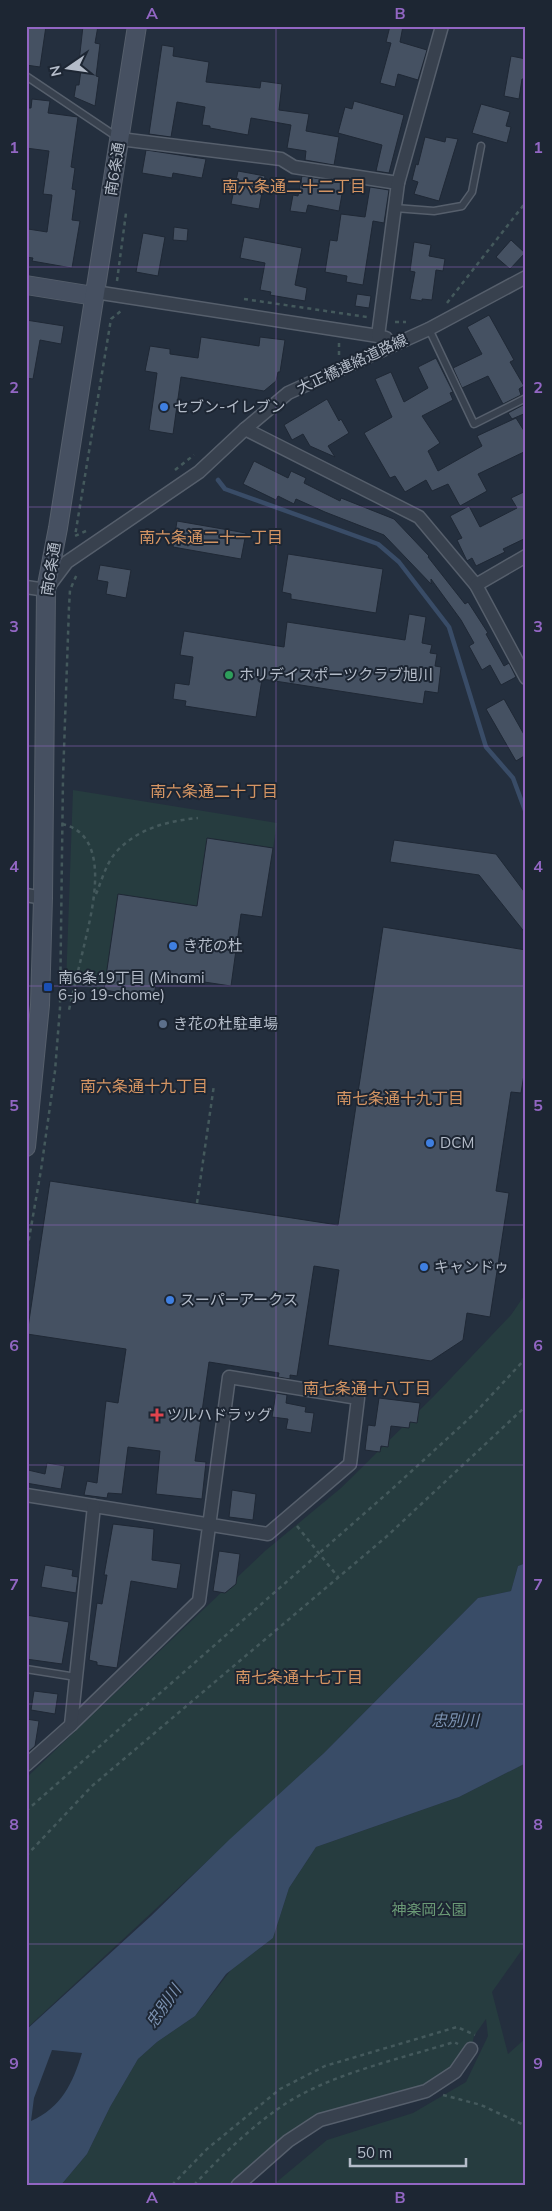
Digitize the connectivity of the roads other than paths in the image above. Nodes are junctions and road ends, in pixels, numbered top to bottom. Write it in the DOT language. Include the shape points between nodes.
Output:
graph roads {
  1 [pos="137,26"];
  2 [pos="442,26"];
  3 [pos="26,76"];
  4 [pos="120,139"];
  5 [pos="481,146"];
  6 [pos="398,183"];
  7 [pos="395,208"];
  8 [pos="526,277"];
  9 [pos="26,285"];
  10 [pos="95,294"];
  11 [pos="429,329"];
  12 [pos="378,336"];
  13 [pos="397,343"];
  14 [pos="526,398"];
  15 [pos="245,429"];
  16 [pos="526,556"];
  17 [pos="476,585"];
  18 [pos="26,587"];
  19 [pos="46,590"];
  20 [pos="526,678"];
  21 [pos="35,896"];
  22 [pos="26,1147"];
  23 [pos="26,1495"];
  24 [pos="94,1506"];
  25 [pos="210,1525"];
  26 [pos="26,1669"];
  27 [pos="76,1677"];
  28 [pos="71,1726"];
  29 [pos="26,1765"];
  30 [pos="471,2049"];
  31 [pos="238,2185"];
  1 -- 4 [label="street, 南6条通"];
  2 -- 6 [label="street"];
  3 -- 4 [label="lane"];
  4 -- 6 [label="street" via="281,159 294,167"];
  4 -- 10 [label="street, 南6条通"];
  5 -- 7 [label="lane" via="472,192 462,206 434,211"];
  6 -- 7 [label="street"];
  7 -- 12 [label="street"];
  8 -- 11 [label="street, 大正橋連絡道路線"];
  9 -- 10 [label="street"];
  10 -- 12 [label="street"];
  10 -- 19 [label="street, 南6条通"];
  11 -- 13 [label="street, 大正橋連絡道路線"];
  11 -- 14 [label="lane" via="474,424"];
  12 -- 13 [label="street"];
  13 -- 15 [label="street, 大正橋連絡道路線" via="288,393"];
  15 -- 17 [label="street" via="419,517"];
  15 -- 19 [label="street, 大正橋連絡道路線" via="199,472 67,562"];
  16 -- 17 [label="street"];
  17 -- 20 [label="street"];
  18 -- 19 [label="street"];
  19 -- 21 [label="street, 南6条通" via="43,820"];
  21 -- 22 [label="street, 南6条通" via="40,1006"];
  23 -- 24 [label="street"];
  24 -- 25 [label="street"];
  24 -- 27 [label="street"];
  25 -- 25 [label="street" via="229,1377 358,1398 350,1464 268,1534"];
  25 -- 28 [label="street" via="199,1601"];
  26 -- 27 [label="lane"];
  27 -- 28 [label="street"];
  28 -- 29 [label="street"];
  30 -- 31 [label="street" via="455,2072 426,2091 320,2120 288,2141"];
}
